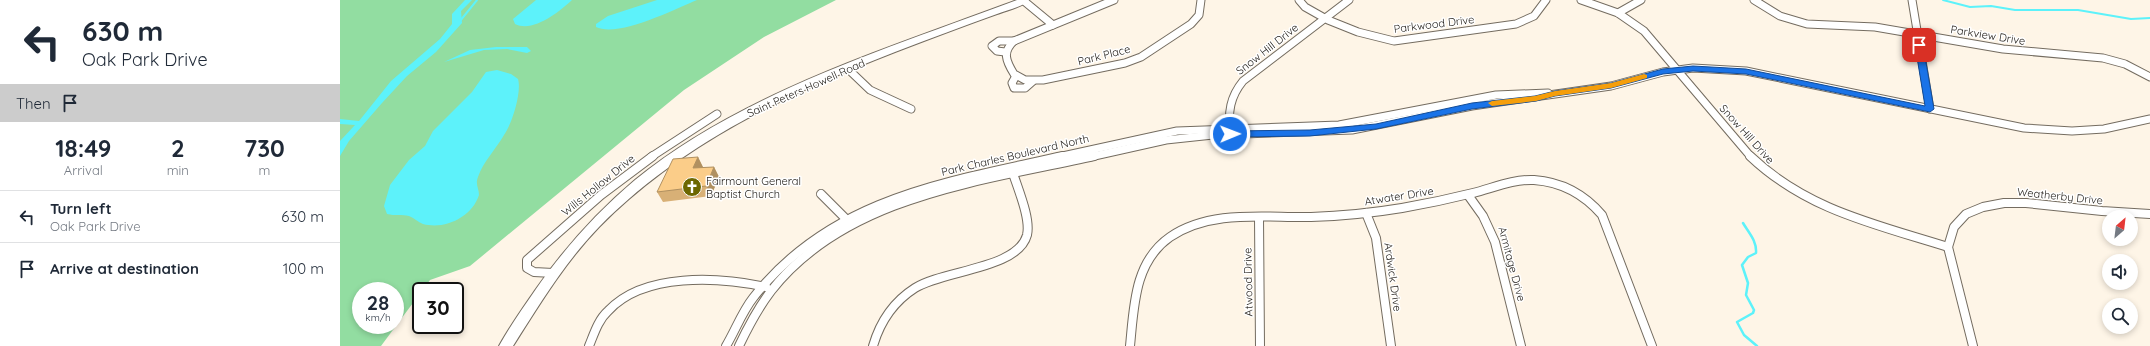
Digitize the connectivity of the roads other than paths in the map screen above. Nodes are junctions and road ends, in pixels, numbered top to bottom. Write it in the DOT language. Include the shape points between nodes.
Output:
graph roads {
  1 [pos="1024,0"];
  2 [pos="1114,0"];
  3 [pos="1200,0"];
  4 [pos="1299,0"];
  5 [pos="1349,0"];
  6 [pos="1546,0"];
  7 [pos="1581,0"];
  8 [pos="1641,0"];
  9 [pos="1754,0"];
  10 [pos="1912,0"];
  11 [pos="1618,13"];
  12 [pos="1325,18"];
  13 [pos="1053,25"];
  14 [pos="1917,33"];
  15 [pos="1014,41"];
  16 [pos="1005,52"];
  17 [pos="848,69"];
  18 [pos="1677,70"];
  19 [pos="1016,76"];
  20 [pos="2150,77"];
  21 [pos="1033,81"];
  22 [pos="911,109"];
  23 [pos="1930,109"];
  24 [pos="717,114"];
  25 [pos="2150,119"];
  26 [pos="1230,131"];
  27 [pos="1012,170"];
  28 [pos="821,194"];
  29 [pos="1468,195"];
  30 [pos="1366,213"];
  31 [pos="2150,214"];
  32 [pos="1259,217"];
  33 [pos="848,221"];
  34 [pos="1948,247"];
  35 [pos="553,273"];
  36 [pos="762,286"];
  37 [pos="772,288"];
  38 [pos="506,346"];
  39 [pos="589,346"];
  40 [pos="726,346"];
  41 [pos="739,346"];
  42 [pos="873,346"];
  43 [pos="1130,346"];
  44 [pos="1260,346"];
  45 [pos="1391,346"];
  46 [pos="1521,346"];
  47 [pos="1652,346"];
  48 [pos="1974,346"];
  1 -- 13 [label="street"];
  1 -- 17 [label="main road, Saint Peters Howell Road"];
  2 -- 13 [label="street, Park Place"];
  3 -- 21 [label="street, Park Place" via="1199,14 1191,24 1141,57 1125,63"];
  4 -- 12 [label="street, Parkwood Drive" via="1305,8"];
  5 -- 12 [label="street, Snow Hill Drive"];
  6 -- 12 [label="street, Parkwood Drive" via="1538,13 1526,21 1406,40 1375,38"];
  7 -- 11 [label="street, Snow Hill Drive"];
  8 -- 11 [label="street"];
  9 -- 14 [label="street, Parkview Drive" via="1780,16 1807,24 1858,25"];
  10 -- 14 [label="street"];
  11 -- 18 [label="street, Snow Hill Drive" via="1644,31"];
  12 -- 26 [label="street, Snow Hill Drive" via="1243,81 1235,90 1231,100"];
  13 -- 15 [label="street, Park Place"];
  14 -- 20 [label="street, Parkview Drive" via="2020,52 2103,58 2125,64"];
  14 -- 23 [label="street"];
  15 -- 16 [label="street, Park Place"];
  15 -- 16 [label="street, Park Place" via="999,41 992,46 997,51"];
  16 -- 19 [label="street, Park Place"];
  17 -- 22 [label="street" via="873,92"];
  17 -- 35 [label="main road, Saint Peters Howell Road" via="760,106 695,142 649,174 595,224"];
  18 -- 23 [label="street, Park Charles Boulevard North" via="1709,68 1746,71"];
  18 -- 26 [label="street, Park Charles Boulevard North" via="1611,86 1310,133"];
  18 -- 34 [label="street, Snow Hill Drive" via="1768,174 1836,212"];
  19 -- 21 [label="street, Park Place"];
  19 -- 21 [label="street, Park Place" via="1012,83 1017,89 1028,87"];
  23 -- 25 [label="street, Park Charles Boulevard North" via="2008,125 2062,131 2111,129"];
  24 -- 35 [label="street, Wills Hollow Drive" via="601,195 527,260 527,268 534,272"];
  26 -- 27 [label="street, Park Charles Boulevard North" via="1150,143"];
  27 -- 33 [label="street, Park Charles Boulevard North" via="913,198"];
  27 -- 42 [label="street" via="1027,224 1024,243 998,262 940,277 902,297 879,325"];
  28 -- 33 [label="street"];
  29 -- 30 [label="street, Atwater Drive"];
  29 -- 46 [label="street, Armitage Drive" via="1483,216 1495,242"];
  29 -- 47 [label="street, Atwater Drive" via="1521,180 1534,180 1563,186 1586,198 1602,215 1608,227"];
  30 -- 32 [label="street, Atwater Drive"];
  30 -- 45 [label="street, Ardwick Drive" via="1376,238"];
  31 -- 34 [label="street, Weatherby Drive" via="2099,212 2023,202 1991,205 1978,208 1958,221 1949,237"];
  32 -- 43 [label="street, Atwater Drive" via="1233,217 1200,223 1183,229 1158,247 1148,258 1139,278"];
  32 -- 44 [label="street, Atwood Drive"];
  33 -- 36 [label="street, Park Charles Boulevard North" via="804,246"];
  33 -- 37 [label="street, Park Charles Boulevard North"];
  34 -- 48 [label="street"];
  35 -- 38 [label="main road, Saint Peters Howell Road"];
  36 -- 37 [label="street"];
  36 -- 39 [label="street" via="735,281 706,280 641,288 624,297 609,310"];
  36 -- 40 [label="street, Park Charles Boulevard North" via="744,312"];
  37 -- 41 [label="street, Park Charles Boulevard North"];
}
